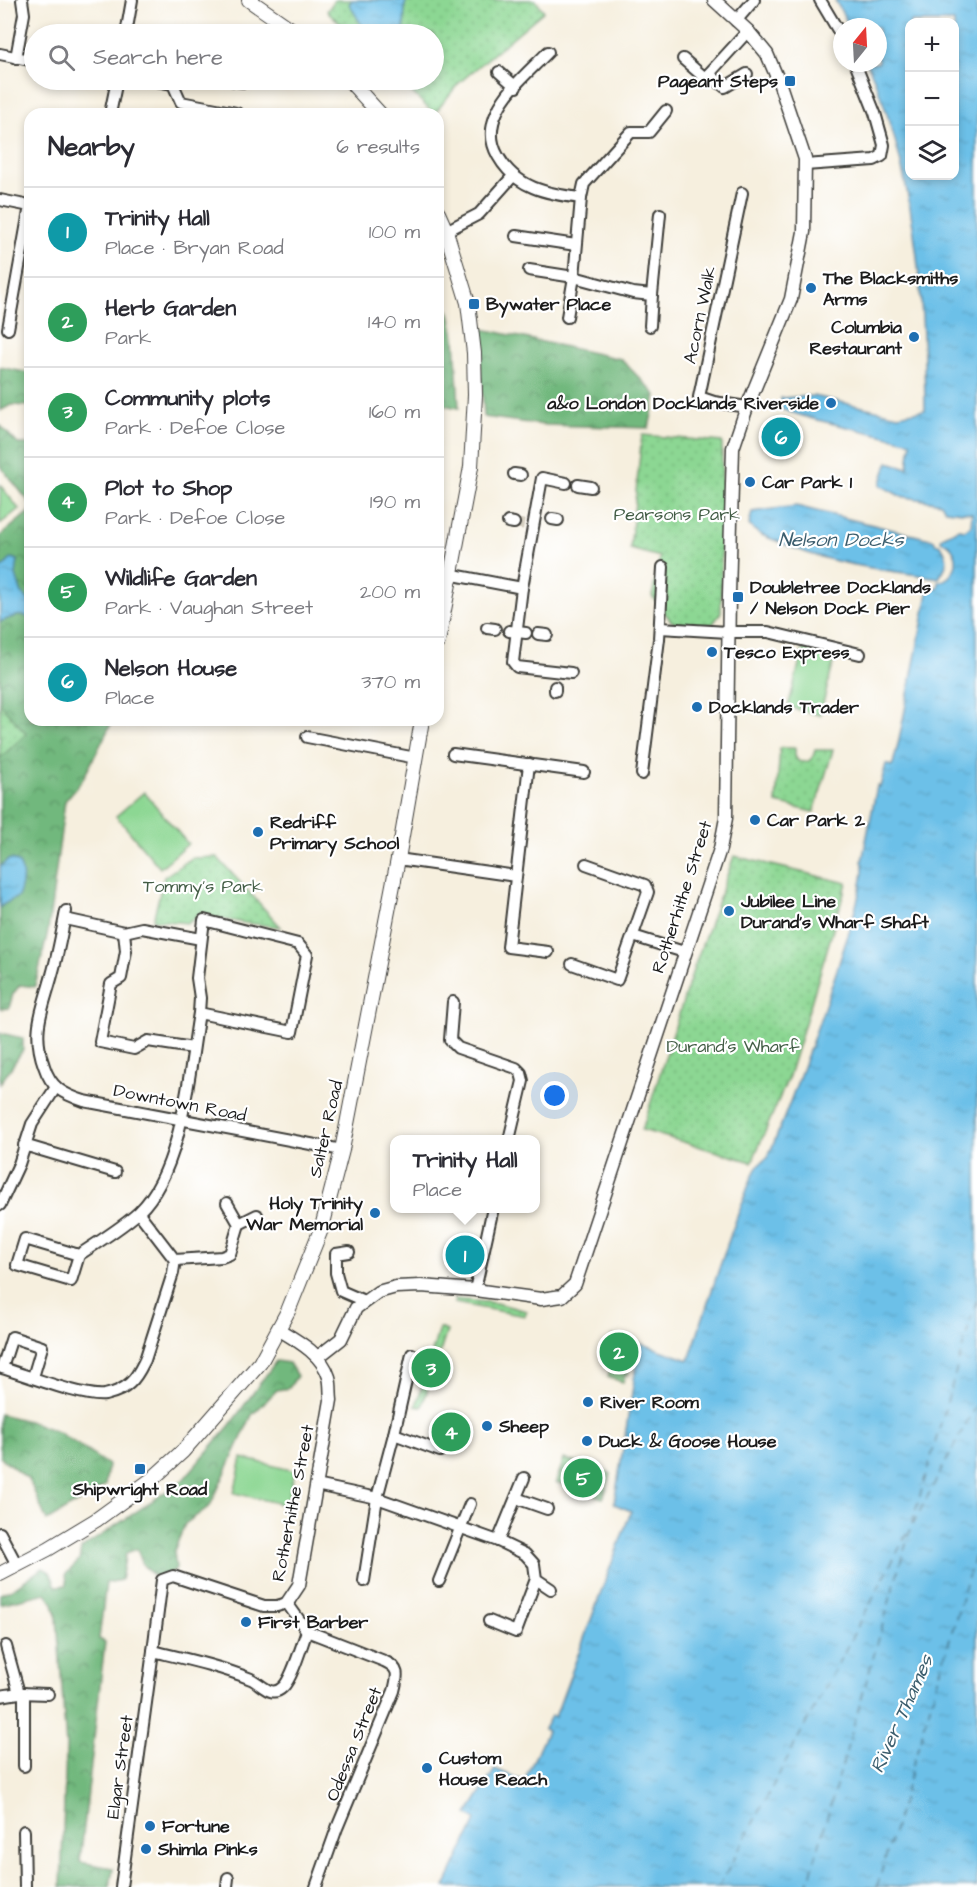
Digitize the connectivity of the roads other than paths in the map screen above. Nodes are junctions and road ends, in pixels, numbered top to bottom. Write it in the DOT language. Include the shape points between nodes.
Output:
graph roads {
  1 [pos="22,0"];
  2 [pos="132,0"];
  3 [pos="249,0"];
  4 [pos="714,0"];
  5 [pos="754,0"];
  6 [pos="820,0"];
  7 [pos="736,21"];
  8 [pos="833,22"];
  9 [pos="128,24"];
  10 [pos="284,24"];
  11 [pos="748,31"];
  12 [pos="548,52"];
  13 [pos="0,54"];
  14 [pos="16,58"];
  15 [pos="24,59"];
  16 [pos="683,59"];
  17 [pos="499,72"];
  18 [pos="859,72"];
  19 [pos="709,74"];
  20 [pos="747,74"];
  21 [pos="516,87"];
  22 [pos="115,90"];
  23 [pos="178,90"];
  24 [pos="358,90"];
  25 [pos="111,108"];
  26 [pos="212,108"];
  27 [pos="375,108"];
  28 [pos="666,111"];
  29 [pos="805,165"];
  30 [pos="513,176"];
  31 [pos="742,193"];
  32 [pos="581,198"];
  33 [pos="0,200"];
  34 [pos="24,205"];
  35 [pos="660,214"];
  36 [pos="444,226"];
  37 [pos="446,231"];
  38 [pos="516,236"];
  39 [pos="24,240"];
  40 [pos="576,245"];
  41 [pos="529,270"];
  42 [pos="574,277"];
  43 [pos="652,295"];
  44 [pos="567,317"];
  45 [pos="650,326"];
  46 [pos="8,329"];
  47 [pos="747,408"];
  48 [pos="566,483"];
  49 [pos="578,485"];
  50 [pos="591,487"];
  51 [pos="663,567"];
  52 [pos="444,573"];
  53 [pos="522,588"];
  54 [pos="660,628"];
  55 [pos="728,632"];
  56 [pos="860,654"];
  57 [pos="571,674"];
  58 [pos="421,726"];
  59 [pos="307,737"];
  60 [pos="453,754"];
  61 [pos="416,758"];
  62 [pos="529,764"];
  63 [pos="584,772"];
  64 [pos="642,774"];
  65 [pos="398,859"];
  66 [pos="586,864"];
  67 [pos="516,876"];
  68 [pos="124,932"];
  69 [pos="633,936"];
  70 [pos="201,939"];
  71 [pos="548,952"];
  72 [pos="684,952"];
  73 [pos="572,964"];
  74 [pos="453,1002"];
  75 [pos="199,1013"];
  76 [pos="193,1048"];
  77 [pos="56,1087"];
  78 [pos="181,1120"];
  79 [pos="510,1135"];
  80 [pos="24,1144"];
  81 [pos="342,1150"];
  82 [pos="116,1172"];
  83 [pos="227,1203"];
  84 [pos="0,1205"];
  85 [pos="138,1213"];
  86 [pos="492,1213"];
  87 [pos="257,1215"];
  88 [pos="239,1224"];
  89 [pos="349,1252"];
  90 [pos="79,1254"];
  91 [pos="175,1260"];
  92 [pos="475,1290"];
  93 [pos="364,1301"];
  94 [pos="278,1329"];
  95 [pos="412,1354"];
  96 [pos="318,1357"];
  97 [pos="2,1364"];
  98 [pos="33,1377"];
  99 [pos="394,1434"];
  100 [pos="440,1451"];
  101 [pos="524,1478"];
  102 [pos="316,1485"];
  103 [pos="377,1498"];
  104 [pos="516,1498"];
  105 [pos="470,1504"];
  106 [pos="547,1509"];
  107 [pos="460,1528"];
  108 [pos="0,1533"];
  109 [pos="498,1541"];
  110 [pos="18,1565"];
  111 [pos="0,1574"];
  112 [pos="168,1576"];
  113 [pos="536,1579"];
  114 [pos="364,1581"];
  115 [pos="439,1581"];
  116 [pos="551,1588"];
  117 [pos="287,1603"];
  118 [pos="489,1621"];
  119 [pos="307,1631"];
  120 [pos="6,1646"];
  121 [pos="153,1651"];
  122 [pos="21,1693"];
  123 [pos="48,1694"];
  124 [pos="0,1696"];
  125 [pos="24,1766"];
  126 [pos="24,1831"];
  127 [pos="25,1887"];
  128 [pos="121,1887"];
  129 [pos="316,1887"];
  1 -- 14 [label="street" via="24,14"];
  2 -- 9 [label="street"];
  3 -- 10 [label="main road"];
  4 -- 7 [label="street, Rotherhithe Street"];
  5 -- 7 [label="street"];
  6 -- 8 [label="street"];
  7 -- 11 [label="street, Rotherhithe Street"];
  11 -- 19 [label="street"];
  11 -- 29 [label="street, Rotherhithe Street" via="767,54 779,82"];
  12 -- 21 [label="street"];
  13 -- 14 [label="street"];
  14 -- 15 [label="street"];
  16 -- 19 [label="street" via="705,78"];
  17 -- 21 [label="street"];
  18 -- 29 [label="street" via="884,145 882,156 874,160"];
  19 -- 20 [label="street" via="725,87"];
  21 -- 30 [label="street" via="497,112 492,136 495,149"];
  22 -- 25 [label="street"];
  23 -- 26 [label="street" via="181,102"];
  24 -- 27 [label="main road"];
  28 -- 32 [label="street" via="650,132 631,132 584,184"];
  29 -- 47 [label="street, Rotherhithe Street" via="804,232 795,284"];
  30 -- 32 [label="street" via="542,192"];
  30 -- 37 [label="street" via="479,214"];
  31 -- 47 [label="street, Acorn Walk" via="699,397"];
  32 -- 40 [label="street"];
  33 -- 34 [label="street"];
  35 -- 43 [label="street"];
  36 -- 37 [label="main road"];
  37 -- 52 [label="main road" via="469,312 475,395 471,467"];
  38 -- 40 [label="street"];
  39 -- 46 [label="street"];
  40 -- 42 [label="street"];
  41 -- 42 [label="street"];
  42 -- 43 [label="street"];
  42 -- 44 [label="street"];
  43 -- 45 [label="street"];
  47 -- 55 [label="street, Rotherhithe Street" via="733,448"];
  48 -- 53 [label="street" via="527,476 541,520"];
  49 -- 50 [label="street"];
  51 -- 54 [label="street"];
  52 -- 53 [label="street"];
  53 -- 57 [label="street" via="513,662 518,667"];
  54 -- 55 [label="street"];
  54 -- 64 [label="street"];
  55 -- 56 [label="street" via="768,632"];
  55 -- 72 [label="street, Rotherhithe Street" via="726,818 717,858"];
  58 -- 61 [label="main road, Salter Road"];
  59 -- 61 [label="street"];
  60 -- 62 [label="street"];
  61 -- 65 [label="main road, Salter Road"];
  62 -- 63 [label="street"];
  62 -- 67 [label="street"];
  65 -- 67 [label="street"];
  65 -- 81 [label="main road, Salter Road"];
  66 -- 69 [label="street" via="645,885 648,892"];
  67 -- 71 [label="street" via="508,947"];
  68 -- 70 [label="street" via="142,928"];
  68 -- 76 [label="street" via="126,951 121,978 111,984 100,1042 134,1049 148,1041"];
  68 -- 77 [label="street" via="65,915 37,1038 47,1076"];
  69 -- 72 [label="street"];
  69 -- 73 [label="street" via="617,980"];
  70 -- 75 [label="street"];
  70 -- 75 [label="street" via="204,920 298,944 307,955 292,1032"];
  72 -- 92 [label="street, Rotherhithe Street" via="575,1284 562,1296 541,1299"];
  74 -- 79 [label="street" via="450,1040 458,1048 521,1073 523,1080"];
  75 -- 76 [label="street"];
  76 -- 78 [label="street"];
  77 -- 78 [label="street, Downtown Road" via="84,1101"];
  77 -- 80 [label="street"];
  78 -- 81 [label="street, Downtown Road"];
  78 -- 85 [label="street" via="165,1174"];
  80 -- 82 [label="street"];
  80 -- 84 [label="street" via="15,1156"];
  81 -- 94 [label="main road, Salter Road" via="322,1227"];
  83 -- 88 [label="street"];
  85 -- 90 [label="street"];
  85 -- 91 [label="street"];
  86 -- 92 [label="street"];
  87 -- 88 [label="street"];
  88 -- 91 [label="street" via="230,1254"];
  89 -- 93 [label="street" via="336,1254 341,1291"];
  90 -- 90 [label="street" via="25,1239 17,1264 71,1281"];
  91 -- 98 [label="street" via="145,1360 131,1382 105,1395"];
  92 -- 93 [label="street, Rotherhithe Street" via="396,1287"];
  93 -- 96 [label="street" via="356,1308 341,1339"];
  94 -- 96 [label="street"];
  94 -- 110 [label="main road, Salter Road" via="260,1363 183,1451 96,1520"];
  95 -- 99 [label="street"];
  96 -- 102 [label="street, Rotherhithe Street" via="329,1377 331,1400"];
  97 -- 98 [label="street" via="2,1368"];
  97 -- 98 [label="street" via="12,1337 42,1347"];
  99 -- 100 [label="street"];
  99 -- 103 [label="street"];
  101 -- 104 [label="street"];
  102 -- 103 [label="street"];
  102 -- 117 [label="street, Rotherhithe Street" via="299,1585"];
  103 -- 107 [label="street"];
  103 -- 114 [label="street"];
  104 -- 106 [label="street"];
  104 -- 109 [label="street"];
  105 -- 107 [label="street"];
  107 -- 109 [label="street"];
  107 -- 115 [label="street"];
  108 -- 110 [label="street"];
  109 -- 113 [label="street" via="525,1554 534,1564"];
  110 -- 111 [label="main road, Salter Road"];
  112 -- 117 [label="street, Rotherhithe Street" via="264,1606"];
  112 -- 121 [label="street, Elgar Street" via="160,1588"];
  113 -- 116 [label="street"];
  113 -- 118 [label="street" via="516,1632"];
  117 -- 119 [label="street"];
  119 -- 121 [label="street" via="288,1680 273,1692 223,1668"];
  119 -- 129 [label="street, Odessa Street" via="393,1665 397,1680"];
  120 -- 122 [label="street"];
  121 -- 128 [label="street, Elgar Street"];
  122 -- 123 [label="street"];
  122 -- 124 [label="street"];
  122 -- 125 [label="street"];
  126 -- 127 [label="street"];
}
